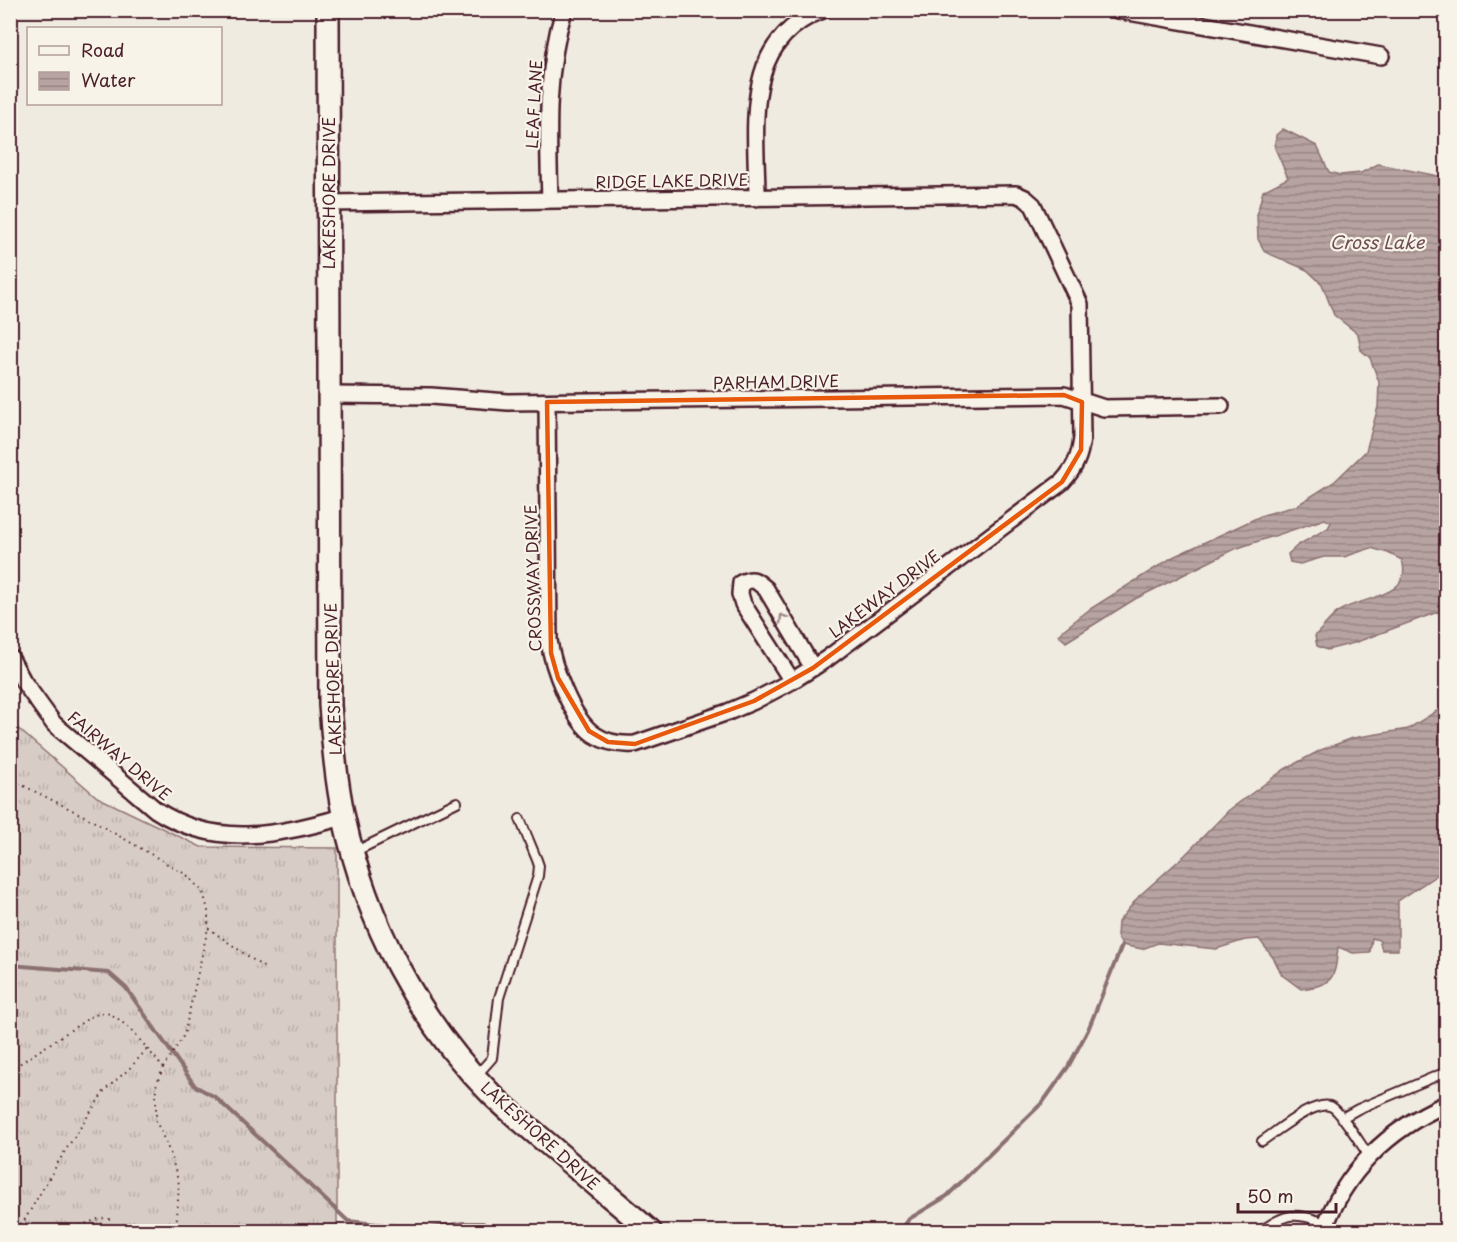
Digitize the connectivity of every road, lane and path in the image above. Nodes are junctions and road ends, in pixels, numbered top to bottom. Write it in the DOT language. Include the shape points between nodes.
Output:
graph roads {
  1 [pos="328,10"];
  2 [pos="564,10"];
  3 [pos="823,10"];
  4 [pos="1117,10"];
  5 [pos="1381,56"];
  6 [pos="1016,194"];
  7 [pos="757,198"];
  8 [pos="550,200"];
  9 [pos="328,203"];
  10 [pos="329,395"];
  11 [pos="547,402"];
  12 [pos="1082,402"];
  13 [pos="1221,406"];
  14 [pos="10,657"];
  15 [pos="813,668"];
  16 [pos="792,681"];
  17 [pos="635,744"];
  18 [pos="10,775"];
  19 [pos="457,802"];
  20 [pos="343,817"];
  21 [pos="520,819"];
  22 [pos="353,853"];
  23 [pos="208,928"];
  24 [pos="266,969"];
  25 [pos="148,1048"];
  26 [pos="163,1068"];
  27 [pos="10,1070"];
  28 [pos="1446,1072"];
  29 [pos="476,1076"];
  30 [pos="1446,1104"];
  31 [pos="1342,1118"];
  32 [pos="1262,1141"];
  33 [pos="1369,1156"];
  34 [pos="1324,1227"];
  35 [pos="10,1231"];
  36 [pos="63,1232"];
  37 [pos="108,1232"];
  38 [pos="176,1232"];
  39 [pos="651,1232"];
  40 [pos="1259,1232"];
  1 -- 9 [label="main road, LAKESHORE DRIVE"];
  2 -- 8 [label="street, LEAF LANE" via="551,65 548,102"];
  3 -- 7 [label="street" via="792,28 777,44 761,73 756,105"];
  4 -- 5 [label="street"];
  6 -- 7 [label="street, RIDGE LAKE DRIVE"];
  6 -- 12 [label="street, LAKEWAY DRIVE" via="1033,205 1080,304"];
  7 -- 8 [label="street, RIDGE LAKE DRIVE"];
  8 -- 9 [label="street, RIDGE LAKE DRIVE"];
  9 -- 10 [label="main road, LAKESHORE DRIVE"];
  10 -- 11 [label="street, PARHAM DRIVE"];
  10 -- 20 [label="main road, LAKESHORE DRIVE" via="330,705"];
  11 -- 12 [label="street, PARHAM DRIVE" via="1064,395"];
  11 -- 17 [label="street, CROSSWAY DRIVE" via="549,640 554,666 590,731 608,741"];
  12 -- 13 [label="street, PARHAM DRIVE" via="1104,408"];
  12 -- 15 [label="street, LAKEWAY DRIVE" via="1081,450 1074,468 1062,482"];
  14 -- 20 [label="street, FAIRWAY DRIVE" via="54,724 170,819 212,833 255,836"];
  15 -- 16 [label="street, LAKEWAY DRIVE"];
  15 -- 16 [label="street, one-way" via="766,589 756,580 741,583 743,604"];
  16 -- 17 [label="street, LAKEWAY DRIVE" via="728,712"];
  18 -- 23 [label="path" via="18,783 187,875 203,892"];
  19 -- 22 [label="lane"];
  20 -- 22 [label="main road, LAKESHORE DRIVE"];
  21 -- 29 [label="lane" via="537,860 538,876 499,998 492,1058"];
  22 -- 29 [label="main road, LAKESHORE DRIVE" via="371,907 398,966 429,1018"];
  23 -- 24 [label="path"];
  23 -- 26 [label="path" via="184,1035"];
  25 -- 26 [label="path"];
  25 -- 27 [label="path" via="111,1014 102,1013 79,1023"];
  25 -- 35 [label="path" via="105,1090 24,1221"];
  26 -- 38 [label="path" via="156,1086 156,1120 179,1184"];
  28 -- 31 [label="lane"];
  29 -- 39 [label="main road, LAKESHORE DRIVE" via="519,1119"];
  30 -- 33 [label="street" via="1403,1127"];
  31 -- 32 [label="lane" via="1331,1106 1317,1106"];
  31 -- 33 [label="lane"];
  33 -- 34 [label="street" via="1343,1190"];
  34 -- 40 [label="lane" via="1292,1214"];
  36 -- 37 [label="path" via="101,1218 109,1219"];
}
